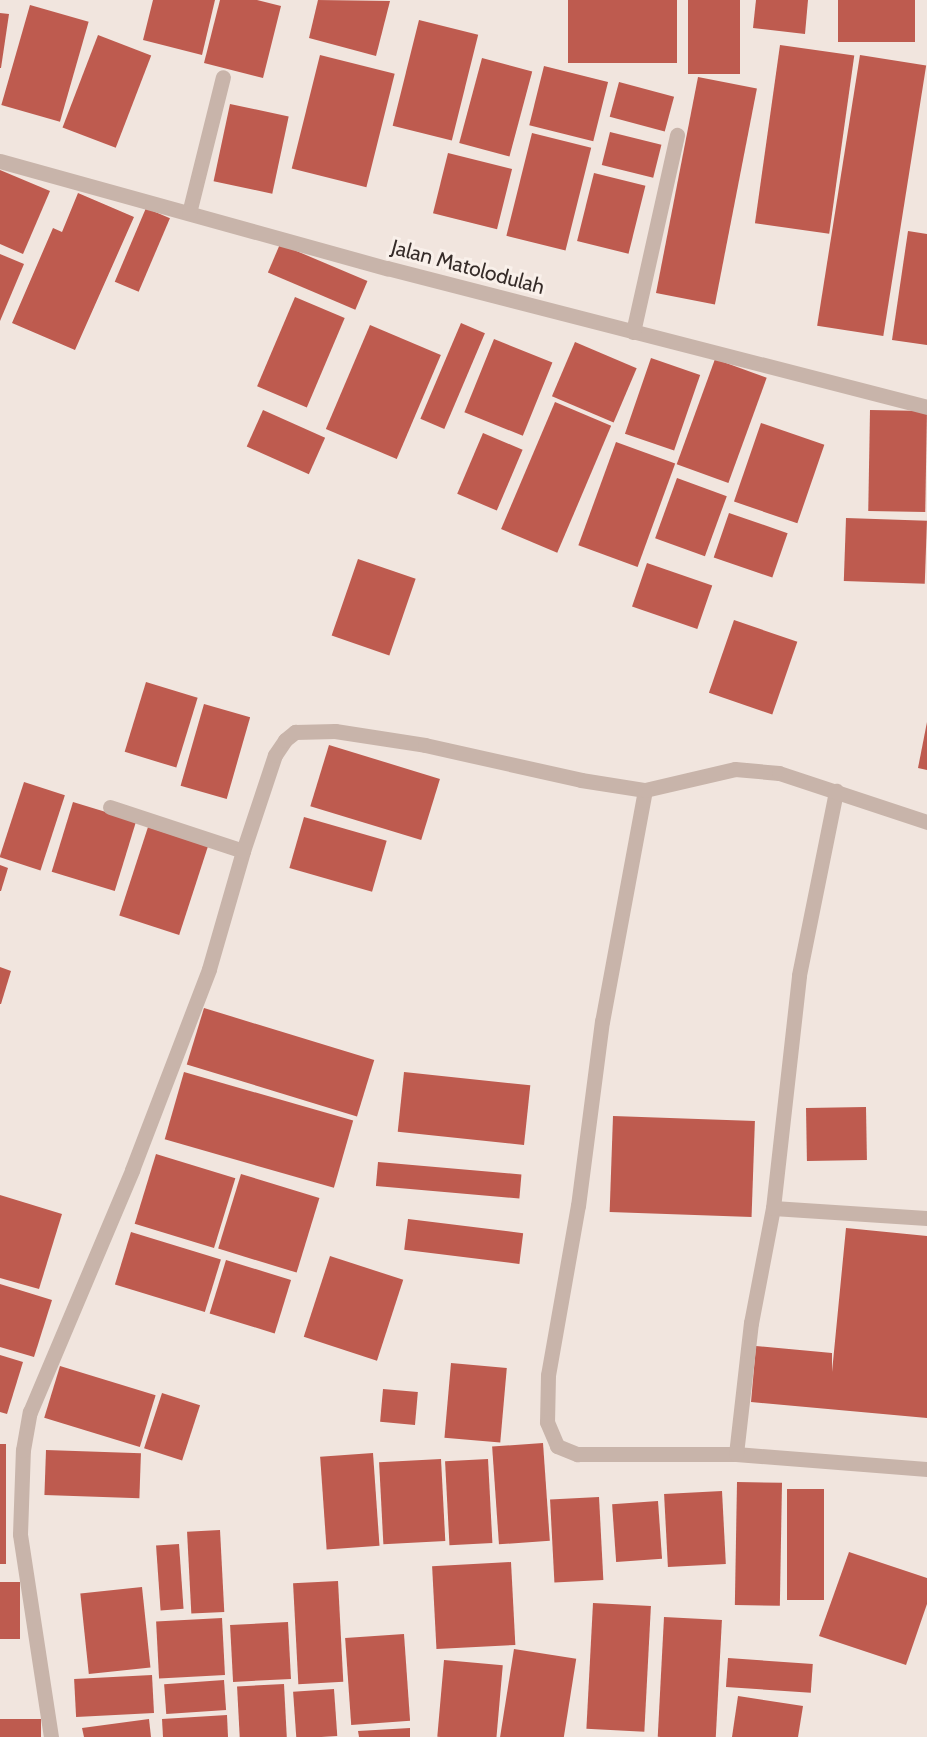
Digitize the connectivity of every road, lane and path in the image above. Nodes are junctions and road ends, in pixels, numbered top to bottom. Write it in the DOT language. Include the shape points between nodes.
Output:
graph roads {
  1 [pos="224,76"];
  2 [pos="677,135"];
  3 [pos="0,161"];
  4 [pos="189,213"];
  5 [pos="633,332"];
  6 [pos="927,407"];
  7 [pos="645,790"];
  8 [pos="836,791"];
  9 [pos="110,807"];
  10 [pos="927,822"];
  11 [pos="243,851"];
  12 [pos="773,1208"];
  13 [pos="927,1218"];
  14 [pos="736,1454"];
  15 [pos="927,1469"];
  16 [pos="51,1737"];
  1 -- 4 [label="street"];
  2 -- 5 [label="street"];
  3 -- 4 [label="street, Jalan Matolodulah"];
  4 -- 5 [label="street, Jalan Matolodulah"];
  5 -- 6 [label="street, Jalan Matolodulah"];
  7 -- 8 [label="street" via="735,769 779,773"];
  7 -- 11 [label="street" via="581,780 425,745 335,731 295,732 275,755"];
  7 -- 14 [label="street" via="602,1021 578,1205 548,1375 548,1422 557,1446 577,1454"];
  8 -- 10 [label="street"];
  8 -- 12 [label="street" via="799,975"];
  9 -- 11 [label="street"];
  11 -- 16 [label="street" via="209,969 132,1170 30,1412 23,1450 20,1534"];
  12 -- 13 [label="street"];
  12 -- 14 [label="street" via="751,1323"];
  14 -- 15 [label="street"];
}
